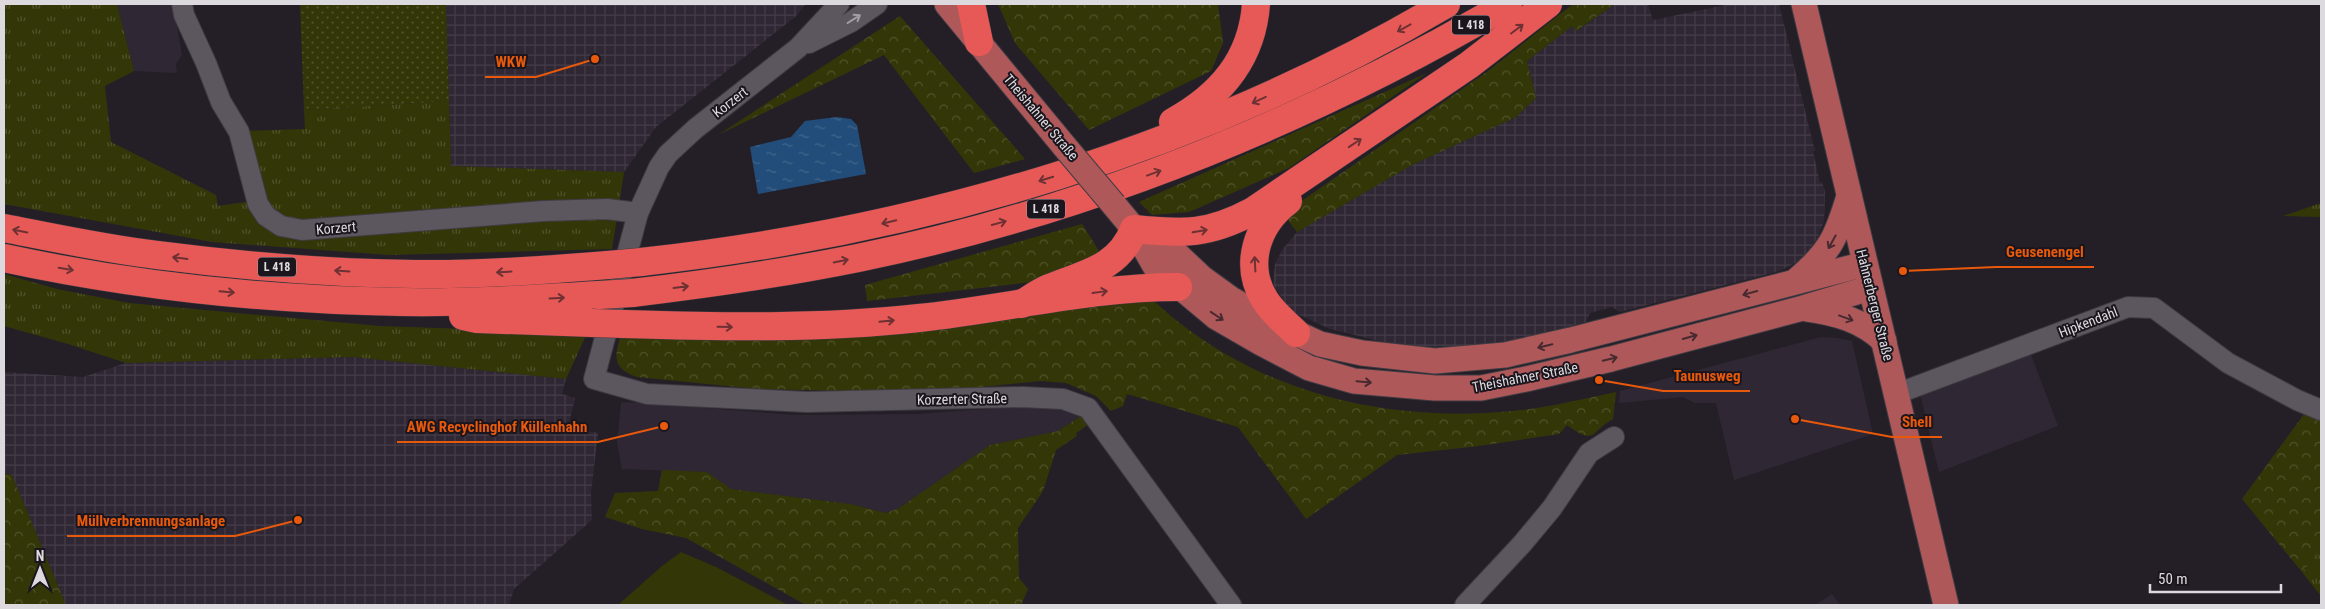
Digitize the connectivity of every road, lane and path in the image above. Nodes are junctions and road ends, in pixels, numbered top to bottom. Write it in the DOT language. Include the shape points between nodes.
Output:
graph roads {
  1 [pos="182,4"];
  2 [pos="839,4"];
  3 [pos="877,4"];
  4 [pos="947,4"];
  5 [pos="971,4"];
  6 [pos="1256,4"];
  7 [pos="1446,4"];
  8 [pos="1508,4"];
  9 [pos="1548,4"];
  10 [pos="1804,4"];
  11 [pos="979,42"];
  12 [pos="798,48"];
  13 [pos="1109,159"];
  14 [pos="1315,170"];
  15 [pos="1849,196"];
  16 [pos="638,213"];
  17 [pos="4,228"];
  18 [pos="1134,230"];
  19 [pos="4,258"];
  20 [pos="1868,276"];
  21 [pos="1797,281"];
  22 [pos="1178,287"];
  23 [pos="403,302"];
  24 [pos="1022,304"];
  25 [pos="1709,304"];
  26 [pos="1804,308"];
  27 [pos="1716,330"];
  28 [pos="1296,334"];
  29 [pos="1884,341"];
  30 [pos="594,379"];
  31 [pos="1896,394"];
  32 [pos="2321,410"];
  33 [pos="1614,437"];
  34 [pos="1231,605"];
  35 [pos="1465,605"];
  36 [pos="1946,605"];
  1 -- 16 [label="street, Korzert" via="184,16 221,102 239,132 258,204 266,216 281,226 302,230 544,211 608,209"];
  2 -- 12 [label="street, Korzert"];
  12 -- 3 [label="street, Korzert, one-way" via="851,22"];
  4 -- 11 [label="main road, Theishahner Straße"];
  5 -- 11 [label="highway"];
  6 -- 13 [label="highway, L 418" via="1252,31 1244,53 1218,91 1198,109"];
  7 -- 13 [label="highway, L 418, one-way" via="1358,53 1249,105"];
  23 -- 8 [label="highway, L 418, one-way, bridge" via="632,293 755,277 859,258 985,227 1193,158 1317,106"];
  14 -- 9 [label="highway, L 418, one-way" via="1469,65"];
  10 -- 15 [label="main road, Hahnerberger Straße"];
  11 -- 18 [label="main road, Theishahner Straße, bridge"];
  12 -- 16 [label="street, Korzert" via="702,123 668,154"];
  13 -- 17 [label="highway, L 418, one-way, bridge" via="1010,190 868,227 736,251 493,273 354,272 225,263 156,255"];
  18 -- 14 [label="highway, L 418, one-way" via="1176,233 1214,228 1253,211"];
  28 -- 14 [label="highway, L 418, one-way" via="1261,293 1255,272 1255,250 1267,222 1293,198"];
  15 -- 20 [label="main road, Hahnerberger Straße"];
  15 -- 21 [label="main road, one-way" via="1834,241"];
  16 -- 30 [label="street, Korzert"];
  18 -- 22 [label="main road, Theishahner Straße" via="1150,260"];
  18 -- 24 [label="highway" via="1125,249 1109,262"];
  18 -- 28 [label="main road, Theishahner Straße" via="1170,248 1231,299"];
  19 -- 23 [label="highway, L 418, one-way" via="186,288"];
  20 -- 21 [label="main road, Theishahner Straße"];
  20 -- 26 [label="main road, Theishahner Straße"];
  20 -- 29 [label="main road, Hahnerberger Straße"];
  21 -- 25 [label="main road, Theishahner Straße, one-way"];
  24 -- 22 [label="highway, L 418, one-way" via="1129,288"];
  22 -- 27 [label="main road, Theishahner Straße, one-way" via="1216,316 1309,368 1354,382 1426,388 1481,388 1526,380"];
  23 -- 24 [label="highway, L 418, one-way, bridge" via="477,319 754,327 855,324"];
  25 -- 27 [label="main road" via="1716,306 1722,315"];
  25 -- 28 [label="main road, Theishahner Straße, one-way" via="1505,355 1435,361 1362,353 1320,344"];
  26 -- 27 [label="main road, Theishahner Straße"];
  26 -- 29 [label="main road, one-way" via="1854,320"];
  29 -- 31 [label="main road, Hahnerberger Straße"];
  30 -- 34 [label="street, Korzerter Straße" via="648,394 806,402 1012,397 1063,399 1088,408"];
  31 -- 32 [label="street, Hipkendahl" via="2128,307 2154,308 2228,363"];
  31 -- 36 [label="main road, Hahnerberger Straße"];
  33 -- 35 [label="street" via="1589,453 1552,508"];
}
